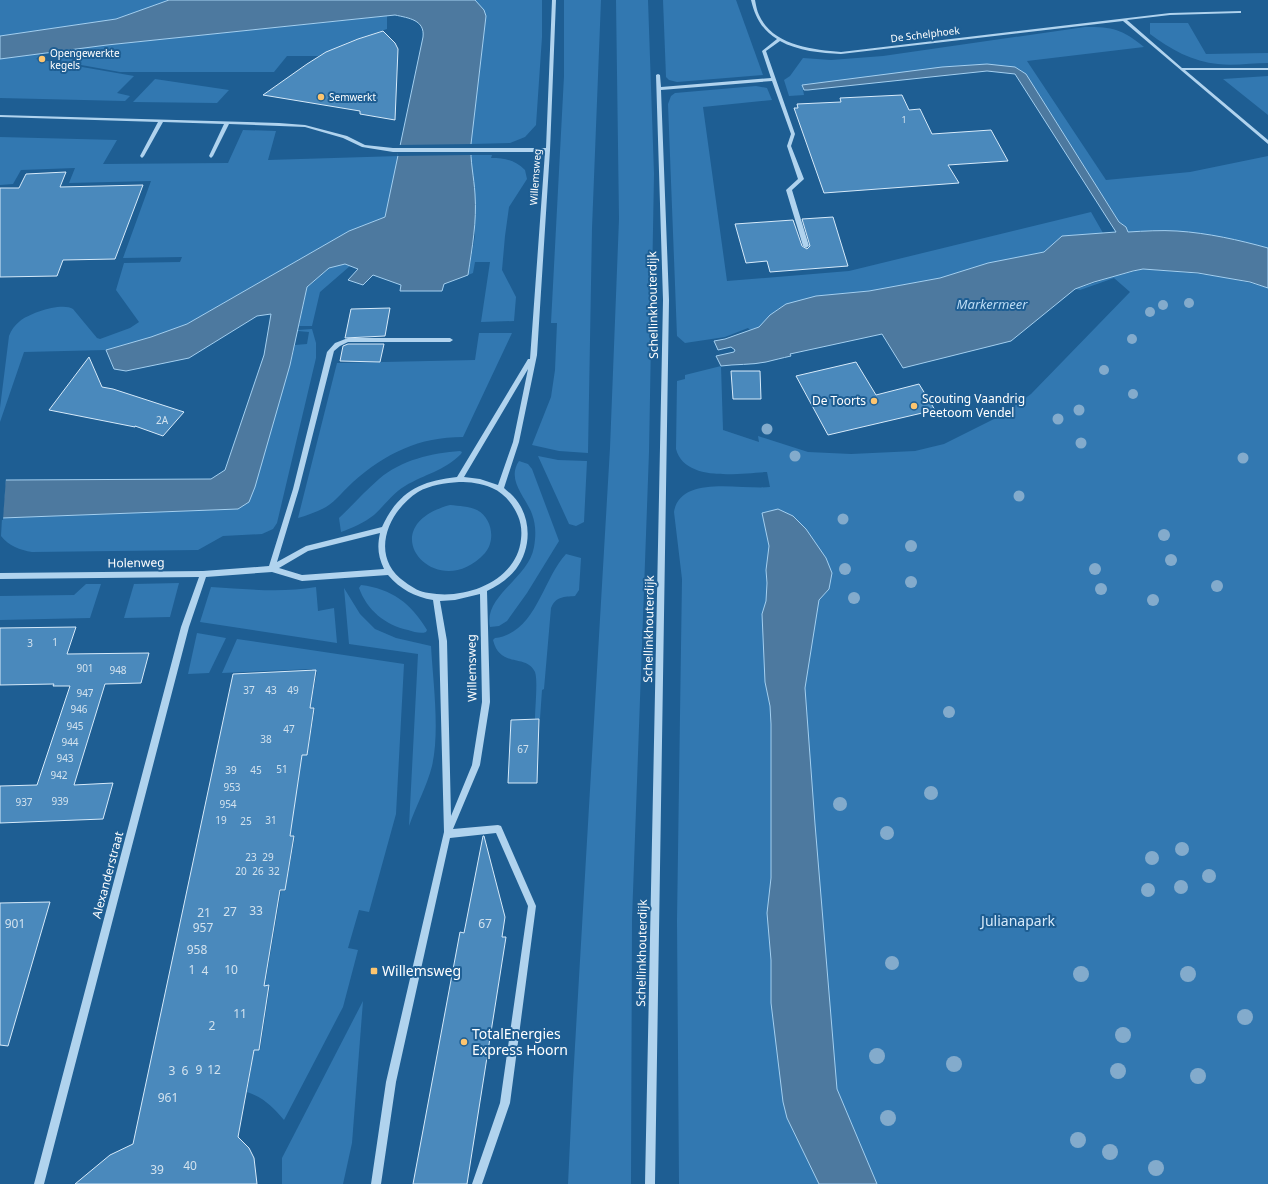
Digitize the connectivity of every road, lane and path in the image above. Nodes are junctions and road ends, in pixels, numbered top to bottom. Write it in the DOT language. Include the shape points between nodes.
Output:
graph roads {
  1 [pos="554,0"];
  2 [pos="753,0"];
  3 [pos="1238,12"];
  4 [pos="1123,20"];
  5 [pos="779,40"];
  6 [pos="1181,69"];
  7 [pos="1268,69"];
  8 [pos="658,74"];
  9 [pos="774,79"];
  10 [pos="659,89"];
  11 [pos="0,116"];
  12 [pos="161,121"];
  13 [pos="227,123"];
  14 [pos="1268,143"];
  15 [pos="548,150"];
  16 [pos="142,156"];
  17 [pos="211,156"];
  18 [pos="806,246"];
  19 [pos="450,340"];
  20 [pos="534,355"];
  21 [pos="459,479"];
  22 [pos="500,489"];
  23 [pos="383,529"];
  24 [pos="272,569"];
  25 [pos="388,572"];
  26 [pos="203,574"];
  27 [pos="0,576"];
  28 [pos="483,590"];
  29 [pos="436,598"];
  30 [pos="447,834"];
  31 [pos="39,1184"];
  32 [pos="376,1184"];
  33 [pos="477,1184"];
  34 [pos="650,1184"];
  1 -- 15 [label="street, Willemsweg"];
  2 -- 5 [label="street, De Schelphoek" via="760,22"];
  3 -- 4 [label="street, De Schelphoek" via="1170,14"];
  4 -- 5 [label="street, De Schelphoek" via="841,53 807,50"];
  4 -- 6 [label="street"];
  5 -- 9 [label="street" via="764,51"];
  6 -- 7 [label="street"];
  6 -- 14 [label="street"];
  8 -- 10 [label="street, Schellinkhouterdijk"];
  9 -- 10 [label="street"];
  9 -- 18 [label="street" via="793,134 789,146 801,179 789,190"];
  10 -- 34 [label="street, Schellinkhouterdijk" via="666,300"];
  11 -- 12 [label="street"];
  12 -- 13 [label="street"];
  12 -- 16 [label="street"];
  13 -- 15 [label="street" via="305,126 345,137 364,146 393,150"];
  13 -- 17 [label="street"];
  15 -- 20 [label="street, Willemsweg"];
  19 -- 24 [label="street" via="348,340 340,342 330,352 296,489"];
  20 -- 21 [label="street, Willemsweg"];
  20 -- 22 [label="street, Willemsweg" via="516,442"];
  21 -- 22 [label="street" via="481,481"];
  21 -- 23 [label="street" via="435,482 411,493 394,509"];
  22 -- 28 [label="street" via="515,502 524,520 525,540 518,559 504,577"];
  23 -- 24 [label="street, Holenweg" via="306,550"];
  23 -- 25 [label="street" via="380,551"];
  24 -- 25 [label="street, Holenweg" via="302,578"];
  24 -- 26 [label="street, Holenweg"];
  25 -- 29 [label="street" via="406,588"];
  26 -- 27 [label="street, Holenweg"];
  26 -- 31 [label="street, Alexanderstraat" via="185,627"];
  28 -- 29 [label="street" via="460,598"];
  28 -- 30 [label="street, Willemsweg" via="486,702 476,765"];
  29 -- 30 [label="street, Willemsweg" via="443,641"];
  30 -- 32 [label="street, Willemsweg" via="391,1082"];
  30 -- 33 [label="street" via="498,829 532,906 505,1103"];
}
